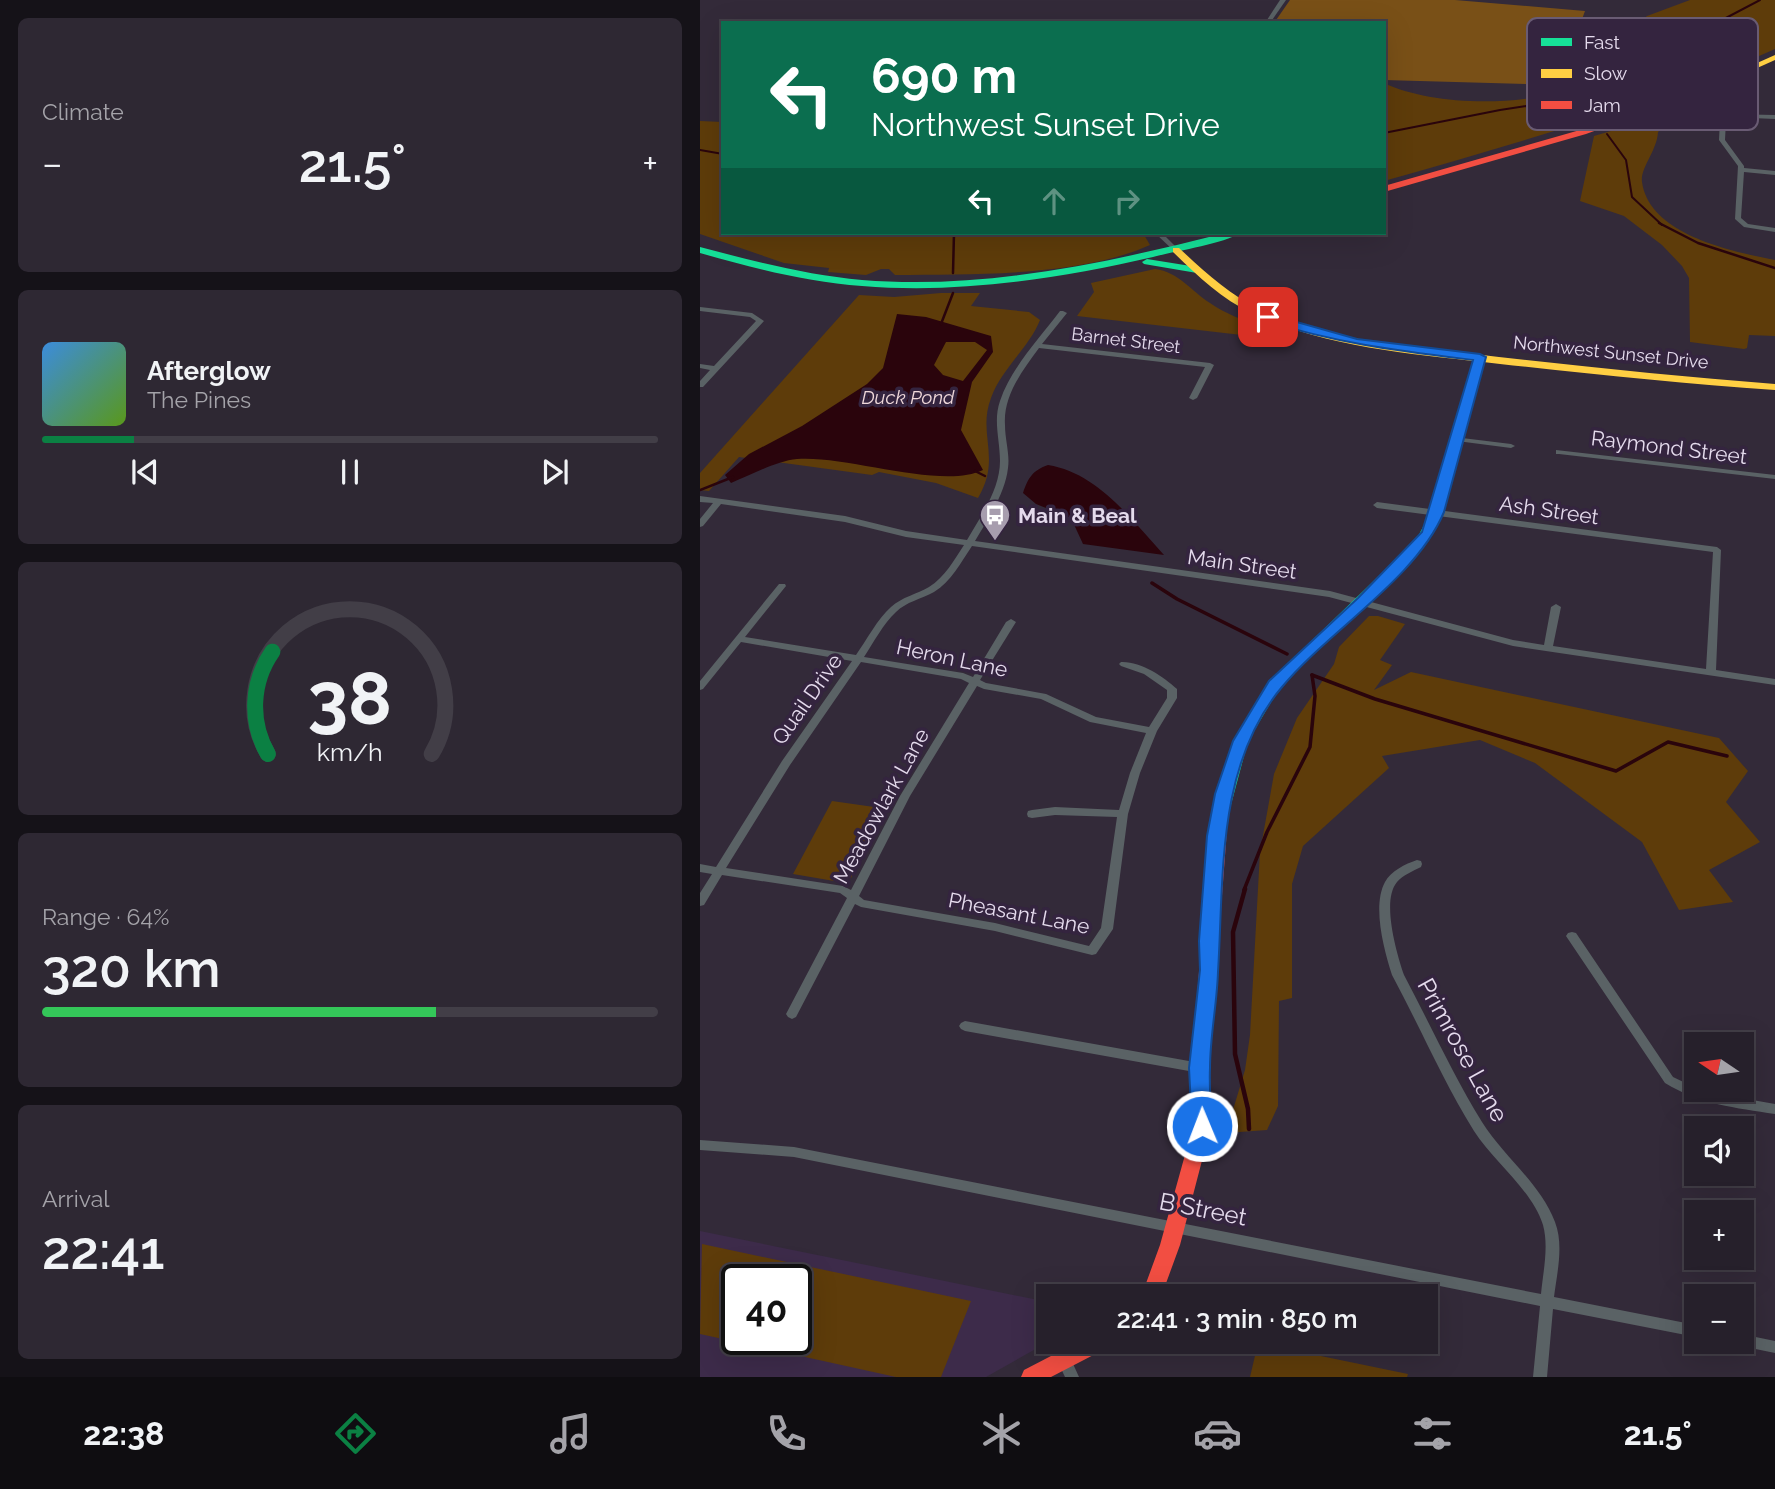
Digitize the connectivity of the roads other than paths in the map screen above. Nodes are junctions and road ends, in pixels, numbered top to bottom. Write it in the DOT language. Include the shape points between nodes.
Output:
graph roads {
  1 [pos="1283,0"];
  2 [pos="1268,21"];
  3 [pos="1775,57"];
  4 [pos="1758,64"];
  5 [pos="1581,130"];
  6 [pos="1722,130"];
  7 [pos="1741,170"];
  8 [pos="1775,173"];
  9 [pos="1386,188"];
  10 [pos="1775,230"];
  11 [pos="1160,235"];
  12 [pos="1228,235"];
  13 [pos="700,250"];
  14 [pos="1176,250"];
  15 [pos="700,260"];
  16 [pos="1123,262"];
  17 [pos="1198,270"];
  18 [pos="851,282"];
  19 [pos="700,309"];
  20 [pos="1063,313"];
  21 [pos="1038,346"];
  22 [pos="1480,357"];
  23 [pos="700,366"];
  24 [pos="716,368"];
  25 [pos="700,385"];
  26 [pos="1775,387"];
  27 [pos="1193,398"];
  28 [pos="1457,439"];
  29 [pos="1511,446"];
  30 [pos="1559,452"];
  31 [pos="1775,477"];
  32 [pos="700,499"];
  33 [pos="718,503"];
  34 [pos="1377,505"];
  35 [pos="1437,512"];
  36 [pos="700,524"];
  37 [pos="968,541"];
  38 [pos="782,586"];
  39 [pos="1363,602"];
  40 [pos="1556,607"];
  41 [pos="1011,622"];
  42 [pos="739,639"];
  43 [pos="1548,648"];
  44 [pos="859,659"];
  45 [pos="1124,664"];
  46 [pos="1711,673"];
  47 [pos="975,682"];
  48 [pos="1775,682"];
  49 [pos="700,687"];
  50 [pos="1152,731"];
  51 [pos="1032,814"];
  52 [pos="1123,814"];
  53 [pos="1417,864"];
  54 [pos="700,868"];
  55 [pos="719,871"];
  56 [pos="852,897"];
  57 [pos="700,902"];
  58 [pos="1572,936"];
  59 [pos="792,1014"];
  60 [pos="965,1026"];
  61 [pos="1199,1068"];
  62 [pos="1775,1109"];
  63 [pos="700,1145"];
  64 [pos="1174,1227"];
  65 [pos="1155,1284"];
  66 [pos="1547,1301"];
  67 [pos="1684,1329"];
  68 [pos="1754,1343"];
  69 [pos="1775,1347"];
  70 [pos="1076,1354"];
  71 [pos="1065,1360"];
  72 [pos="1031,1377"];
  73 [pos="1072,1377"];
  74 [pos="1540,1377"];
  1 -- 2 [label="street"];
  3 -- 4 [label="street"];
  5 -- 9 [label="street"];
  6 -- 7 [label="street" via="1722,140"];
  7 -- 8 [label="street"];
  7 -- 10 [label="street" via="1738,219 1742,224"];
  11 -- 14 [label="street"];
  12 -- 14 [label="street"];
  13 -- 18 [label="street" via="783,272"];
  14 -- 16 [label="street"];
  14 -- 17 [label="street, Northwest Sunset Drive"];
  15 -- 18 [label="street" via="776,277"];
  16 -- 17 [label="street" via="1166,262"];
  16 -- 18 [label="street" via="993,280"];
  17 -- 22 [label="street, Northwest Sunset Drive" via="1232,299 1298,328 1369,345"];
  19 -- 24 [label="street" via="759,319"];
  20 -- 21 [label="street, Quail Drive"];
  21 -- 27 [label="street, Barnet Street" via="1210,365"];
  21 -- 37 [label="street, Quail Drive" via="1007,392 1000,425 1006,465 998,491"];
  22 -- 26 [label="street, Northwest Sunset Drive"];
  22 -- 28 [label="street"];
  23 -- 24 [label="street"];
  24 -- 25 [label="street"];
  28 -- 29 [label="street"];
  28 -- 35 [label="street"];
  30 -- 31 [label="street, Raymond Street"];
  32 -- 33 [label="street, Main Street"];
  33 -- 36 [label="street"];
  33 -- 37 [label="street, Main Street"];
  34 -- 35 [label="street, Ash Street"];
  35 -- 39 [label="street" via="1421,542"];
  35 -- 46 [label="street, Ash Street" via="1717,550"];
  37 -- 39 [label="street, Main Street"];
  37 -- 44 [label="street, Quail Drive" via="940,583 893,609"];
  38 -- 42 [label="street"];
  39 -- 43 [label="street, Main Street" via="1493,639"];
  39 -- 61 [label="street" via="1275,684 1253,716 1232,765 1216,836"];
  40 -- 43 [label="street"];
  41 -- 47 [label="street, Meadowlark Lane"];
  42 -- 44 [label="street, Heron Lane"];
  42 -- 49 [label="street"];
  43 -- 46 [label="street, Main Street"];
  44 -- 47 [label="street, Heron Lane" via="963,676"];
  44 -- 55 [label="street, Quail Drive" via="786,762"];
  45 -- 50 [label="street, Pheasant Lane" via="1147,672 1172,689 1172,698"];
  46 -- 48 [label="street, Main Street"];
  47 -- 50 [label="street, Heron Lane" via="1043,696 1093,720"];
  47 -- 56 [label="street, Meadowlark Lane" via="905,796"];
  50 -- 52 [label="street, Pheasant Lane"];
  51 -- 52 [label="street"];
  52 -- 56 [label="street, Pheasant Lane" via="1107,929 1092,951 995,927 861,903"];
  53 -- 66 [label="street, Primrose Lane" via="1387,889 1392,959 1479,1128 1550,1220 1553,1240"];
  54 -- 55 [label="street, Pheasant Lane"];
  55 -- 56 [label="street, Pheasant Lane" via="843,890"];
  55 -- 57 [label="street, Quail Drive"];
  56 -- 59 [label="street, Meadowlark Lane"];
  58 -- 62 [label="street" via="1669,1080 1707,1097"];
  60 -- 61 [label="street"];
  61 -- 64 [label="street" via="1202,1126"];
  63 -- 64 [label="street, B Street" via="794,1152"];
  64 -- 65 [label="street"];
  64 -- 66 [label="street, B Street"];
  66 -- 67 [label="street, B Street"];
  66 -- 74 [label="street, Primrose Lane"];
  68 -- 69 [label="street"];
  70 -- 71 [label="street"];
  71 -- 72 [label="street"];
  71 -- 73 [label="street"];
}
